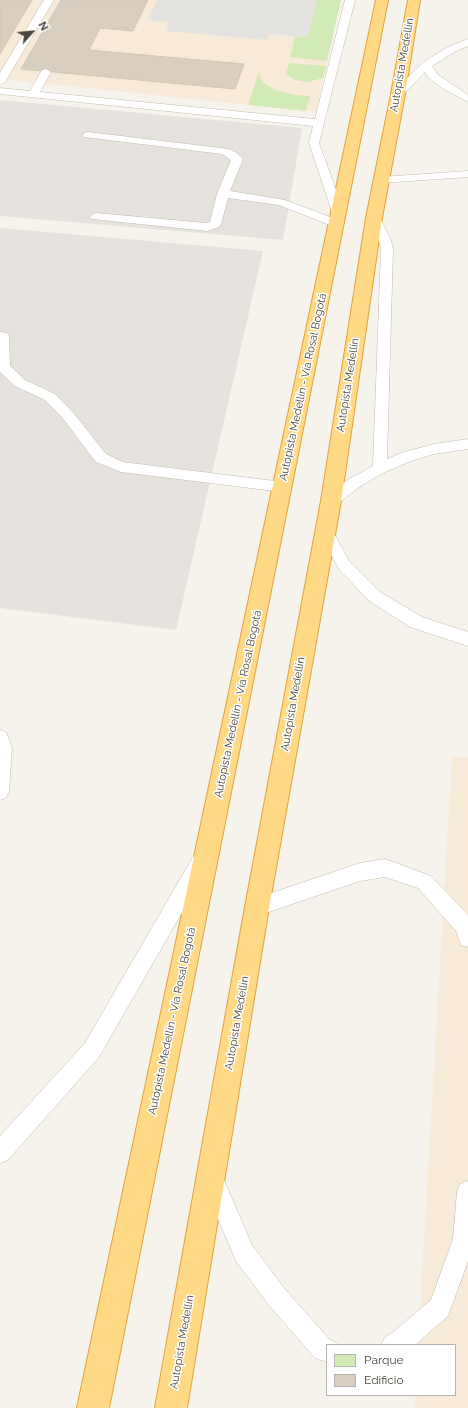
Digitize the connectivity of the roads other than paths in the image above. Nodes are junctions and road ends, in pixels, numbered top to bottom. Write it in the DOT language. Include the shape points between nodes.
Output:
graph roads {
  1 [pos="49,0"];
  2 [pos="350,0"];
  3 [pos="382,0"];
  4 [pos="414,0"];
  5 [pos="468,42"];
  6 [pos="426,65"];
  7 [pos="46,72"];
  8 [pos="0,82"];
  9 [pos="0,91"];
  10 [pos="33,94"];
  11 [pos="398,94"];
  12 [pos="468,98"];
  13 [pos="319,123"];
  14 [pos="88,136"];
  15 [pos="468,174"];
  16 [pos="381,180"];
  17 [pos="223,194"];
  18 [pos="96,217"];
  19 [pos="338,218"];
  20 [pos="374,218"];
  21 [pos="2,336"];
  22 [pos="468,444"];
  23 [pos="380,468"];
  24 [pos="282,487"];
  25 [pos="330,501"];
  26 [pos="325,530"];
  27 [pos="468,639"];
  28 [pos="0,737"];
  29 [pos="0,792"];
  30 [pos="207,851"];
  31 [pos="257,907"];
  32 [pos="468,938"];
  33 [pos="0,1152"];
  34 [pos="211,1176"];
  35 [pos="468,1192"];
  36 [pos="398,1344"];
  37 [pos="326,1350"];
  38 [pos="92,1408"];
  39 [pos="171,1408"];
  1 -- 8 [label="lane"];
  2 -- 13 [label="lane"];
  3 -- 19 [label="highway, Autopista Medellín - Vía Rosal Bogotá"];
  4 -- 11 [label="highway, Autopista Medellín"];
  5 -- 6 [label="lane" via="452,48"];
  6 -- 11 [label="lane"];
  6 -- 12 [label="lane" via="433,76"];
  7 -- 10 [label="lane"];
  9 -- 10 [label="lane"];
  10 -- 13 [label="lane"];
  11 -- 16 [label="highway, Autopista Medellín"];
  13 -- 19 [label="lane" via="314,143"];
  14 -- 17 [label="lane" via="225,150 237,159"];
  15 -- 16 [label="lane"];
  16 -- 20 [label="highway, Autopista Medellín"];
  17 -- 18 [label="lane" via="215,224 207,227"];
  17 -- 19 [label="lane" via="281,202"];
  19 -- 24 [label="highway, Autopista Medellín - Vía Rosal Bogotá"];
  20 -- 23 [label="lane" via="387,249"];
  20 -- 25 [label="highway, Autopista Medellín"];
  21 -- 24 [label="lane" via="3,367 20,383 50,397 66,413 101,458 121,467"];
  22 -- 23 [label="lane" via="434,449"];
  23 -- 25 [label="lane"];
  24 -- 30 [label="highway, Autopista Medellín - Vía Rosal Bogotá"];
  25 -- 26 [label="highway, Autopista Medellín"];
  26 -- 27 [label="lane" via="344,565 374,596 416,622"];
  26 -- 31 [label="highway, Autopista Medellín"];
  28 -- 29 [label="lane" via="3,748"];
  30 -- 33 [label="lane" via="92,1050"];
  30 -- 38 [label="highway, Autopista Medellín - Vía Rosal Bogotá"];
  31 -- 32 [label="lane" via="360,872 385,868 424,882 465,926"];
  31 -- 34 [label="highway, Autopista Medellín"];
  34 -- 37 [label="lane" via="244,1253 276,1296 323,1350"];
  34 -- 39 [label="highway, Autopista Medellín"];
  35 -- 36 [label="lane" via="464,1239 440,1308"];
}
